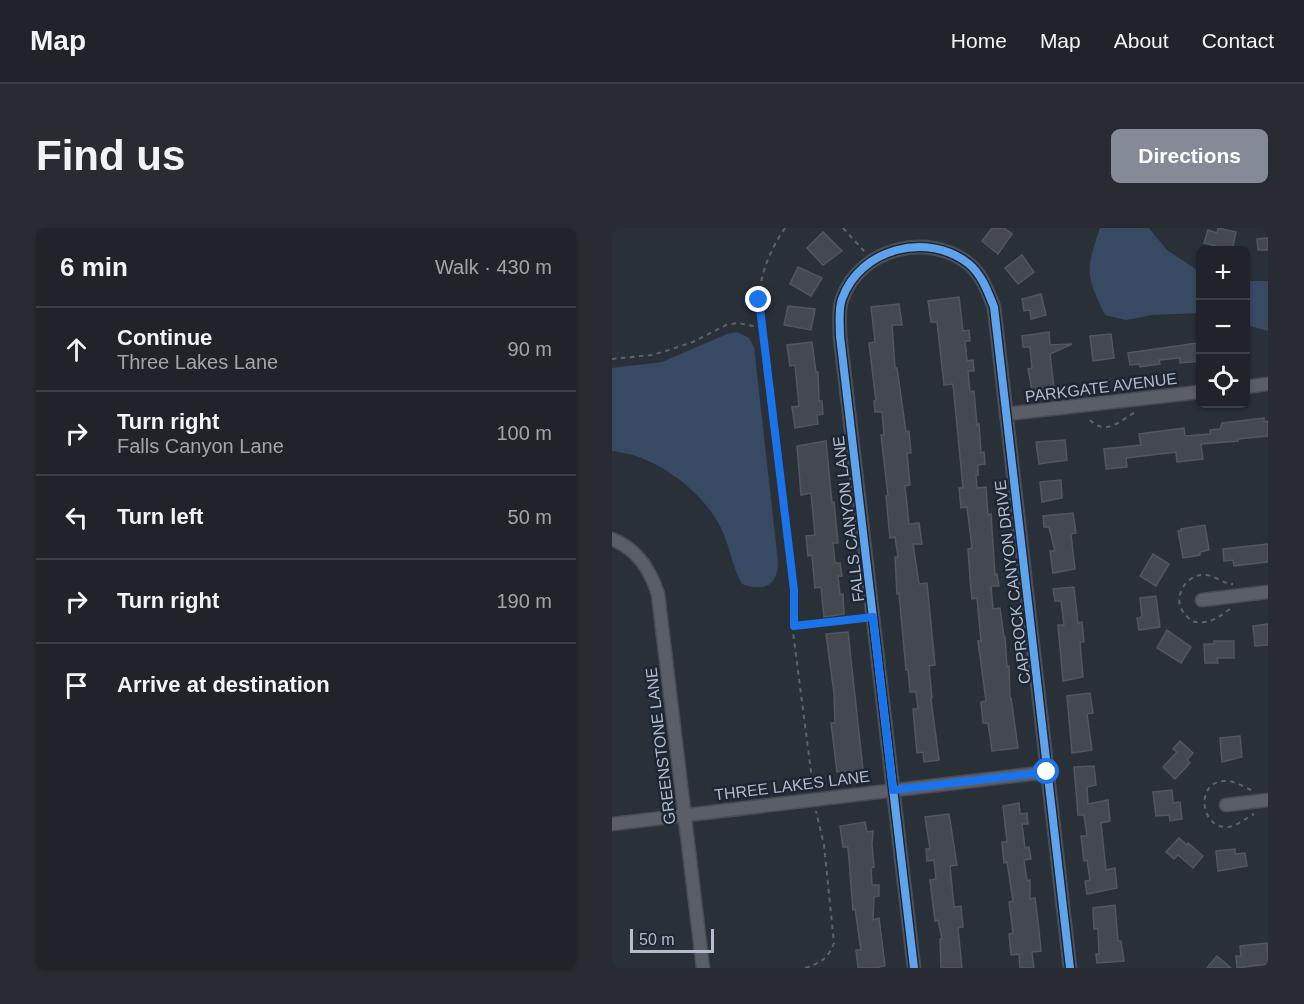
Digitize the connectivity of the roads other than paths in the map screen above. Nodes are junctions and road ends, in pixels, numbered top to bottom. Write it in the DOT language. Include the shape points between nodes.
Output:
graph roads {
  1 [pos="909,246"];
  2 [pos="1268,384"];
  3 [pos="1250,386"];
  4 [pos="1196,392"];
  5 [pos="1006,414"];
  6 [pos="612,539"];
  7 [pos="1268,592"];
  8 [pos="1202,600"];
  9 [pos="1047,772"];
  10 [pos="893,790"];
  11 [pos="1268,800"];
  12 [pos="1226,805"];
  13 [pos="684,815"];
  14 [pos="612,824"];
  15 [pos="703,968"];
  16 [pos="914,968"];
  17 [pos="1070,968"];
  1 -- 5 [label="street, CAPROCK CANYON DRIVE" via="941,249 956,255 985,283 994,307"];
  1 -- 10 [label="street, FALLS CANYON LANE" via="863,267 842,299 840,318"];
  2 -- 3 [label="street"];
  4 -- 5 [label="street, PARKGATE AVENUE"];
  5 -- 9 [label="street, CAPROCK CANYON DRIVE"];
  6 -- 13 [label="street, GREENSTONE LANE" via="623,543 642,561 658,594"];
  7 -- 8 [label="street"];
  9 -- 10 [label="street, THREE LAKES LANE"];
  9 -- 17 [label="street, CAPROCK CANYON DRIVE"];
  10 -- 13 [label="street, THREE LAKES LANE"];
  10 -- 16 [label="street, FALLS CANYON LANE"];
  11 -- 12 [label="street"];
  13 -- 14 [label="street, THREE LAKES LANE"];
  13 -- 15 [label="street, GREENSTONE LANE"];
}
